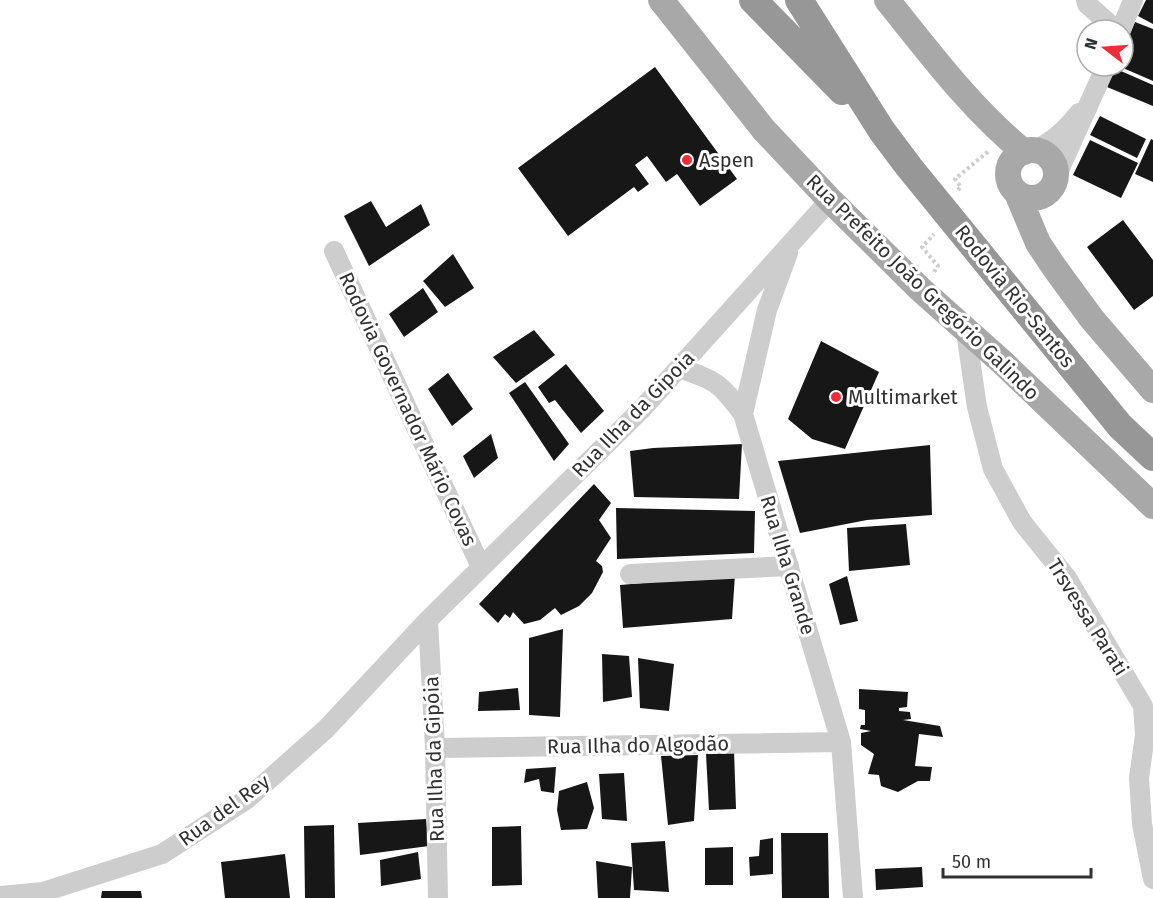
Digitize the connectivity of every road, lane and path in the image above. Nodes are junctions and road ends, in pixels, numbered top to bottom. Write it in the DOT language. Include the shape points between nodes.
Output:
graph roads {
  1 [pos="661,0"];
  2 [pos="753,0"];
  3 [pos="799,0"];
  4 [pos="887,0"];
  5 [pos="1086,0"];
  6 [pos="1133,0"];
  7 [pos="1103,18"];
  8 [pos="1126,18"];
  9 [pos="1101,78"];
  10 [pos="951,80"];
  11 [pos="1094,94"];
  12 [pos="882,131"];
  13 [pos="1029,151"];
  14 [pos="1055,182"];
  15 [pos="1013,186"];
  16 [pos="830,200"];
  17 [pos="794,239"];
  18 [pos="334,251"];
  19 [pos="1054,267"];
  20 [pos="966,332"];
  21 [pos="679,368"];
  22 [pos="1153,390"];
  23 [pos="743,414"];
  24 [pos="1153,457"];
  25 [pos="1153,506"];
  26 [pos="789,566"];
  27 [pos="481,567"];
  28 [pos="630,574"];
  29 [pos="428,620"];
  30 [pos="842,742"];
  31 [pos="435,748"];
  32 [pos="1153,879"];
  33 [pos="0,896"];
  34 [pos="438,898"];
  35 [pos="853,898"];
  1 -- 16 [label="main road, Rua Prefeito João Gregório Galindo" via="765,130"];
  2 -- 12 [label="highway, Rodovia Rio-Santos"];
  3 -- 12 [label="highway, Rodovia Rio-Santos"];
  4 -- 10 [label="main road"];
  5 -- 7 [label="street"];
  6 -- 8 [label="street"];
  9 -- 11 [label="street"];
  10 -- 13 [label="main road" via="1004,136"];
  10 -- 15 [label="main road"];
  11 -- 13 [label="street" via="1067,129"];
  11 -- 14 [label="street"];
  12 -- 24 [label="highway, Rodovia Rio-Santos" via="1120,426"];
  13 -- 14 [label="main road" via="1049,157 1056,170"];
  13 -- 15 [label="main road" via="1015,157 1011,164"];
  14 -- 15 [label="main road" via="1038,198 1023,197"];
  14 -- 19 [label="main road" via="1045,228"];
  15 -- 19 [label="main road" via="1038,243"];
  16 -- 17 [label="street, Rua Ilha da Gipoia"];
  16 -- 20 [label="main road, Rua Prefeito João Gregório Galindo"];
  17 -- 21 [label="street, Rua Ilha da Gipoia"];
  17 -- 23 [label="street" via="768,310"];
  18 -- 27 [label="street, Rodovia Governador Mário Covas"];
  19 -- 22 [label="main road" via="1092,319"];
  20 -- 25 [label="main road, Rua Prefeito João Gregório Galindo"];
  20 -- 32 [label="street, Trsvessa Parati" via="977,407 993,469 1022,522 1067,578 1143,706 1145,735 1139,778 1142,824"];
  21 -- 23 [label="street" via="721,386"];
  21 -- 27 [label="street, Rua Ilha da Gipoia"];
  23 -- 26 [label="street, Rua Ilha Grande"];
  26 -- 28 [label="street"];
  26 -- 30 [label="street, Rua Ilha Grande"];
  27 -- 29 [label="street, Rua Ilha da Gipoia"];
  29 -- 31 [label="street, Rua Ilha da Gipóia"];
  29 -- 33 [label="street, Rua del Rey" via="326,729 247,799 162,854 43,892"];
  30 -- 31 [label="street, Rua Ilha do Algodão"];
  30 -- 35 [label="street, Rua Ilha Grande"];
  31 -- 34 [label="street, Rua Ilha da Gipóia"];
}
